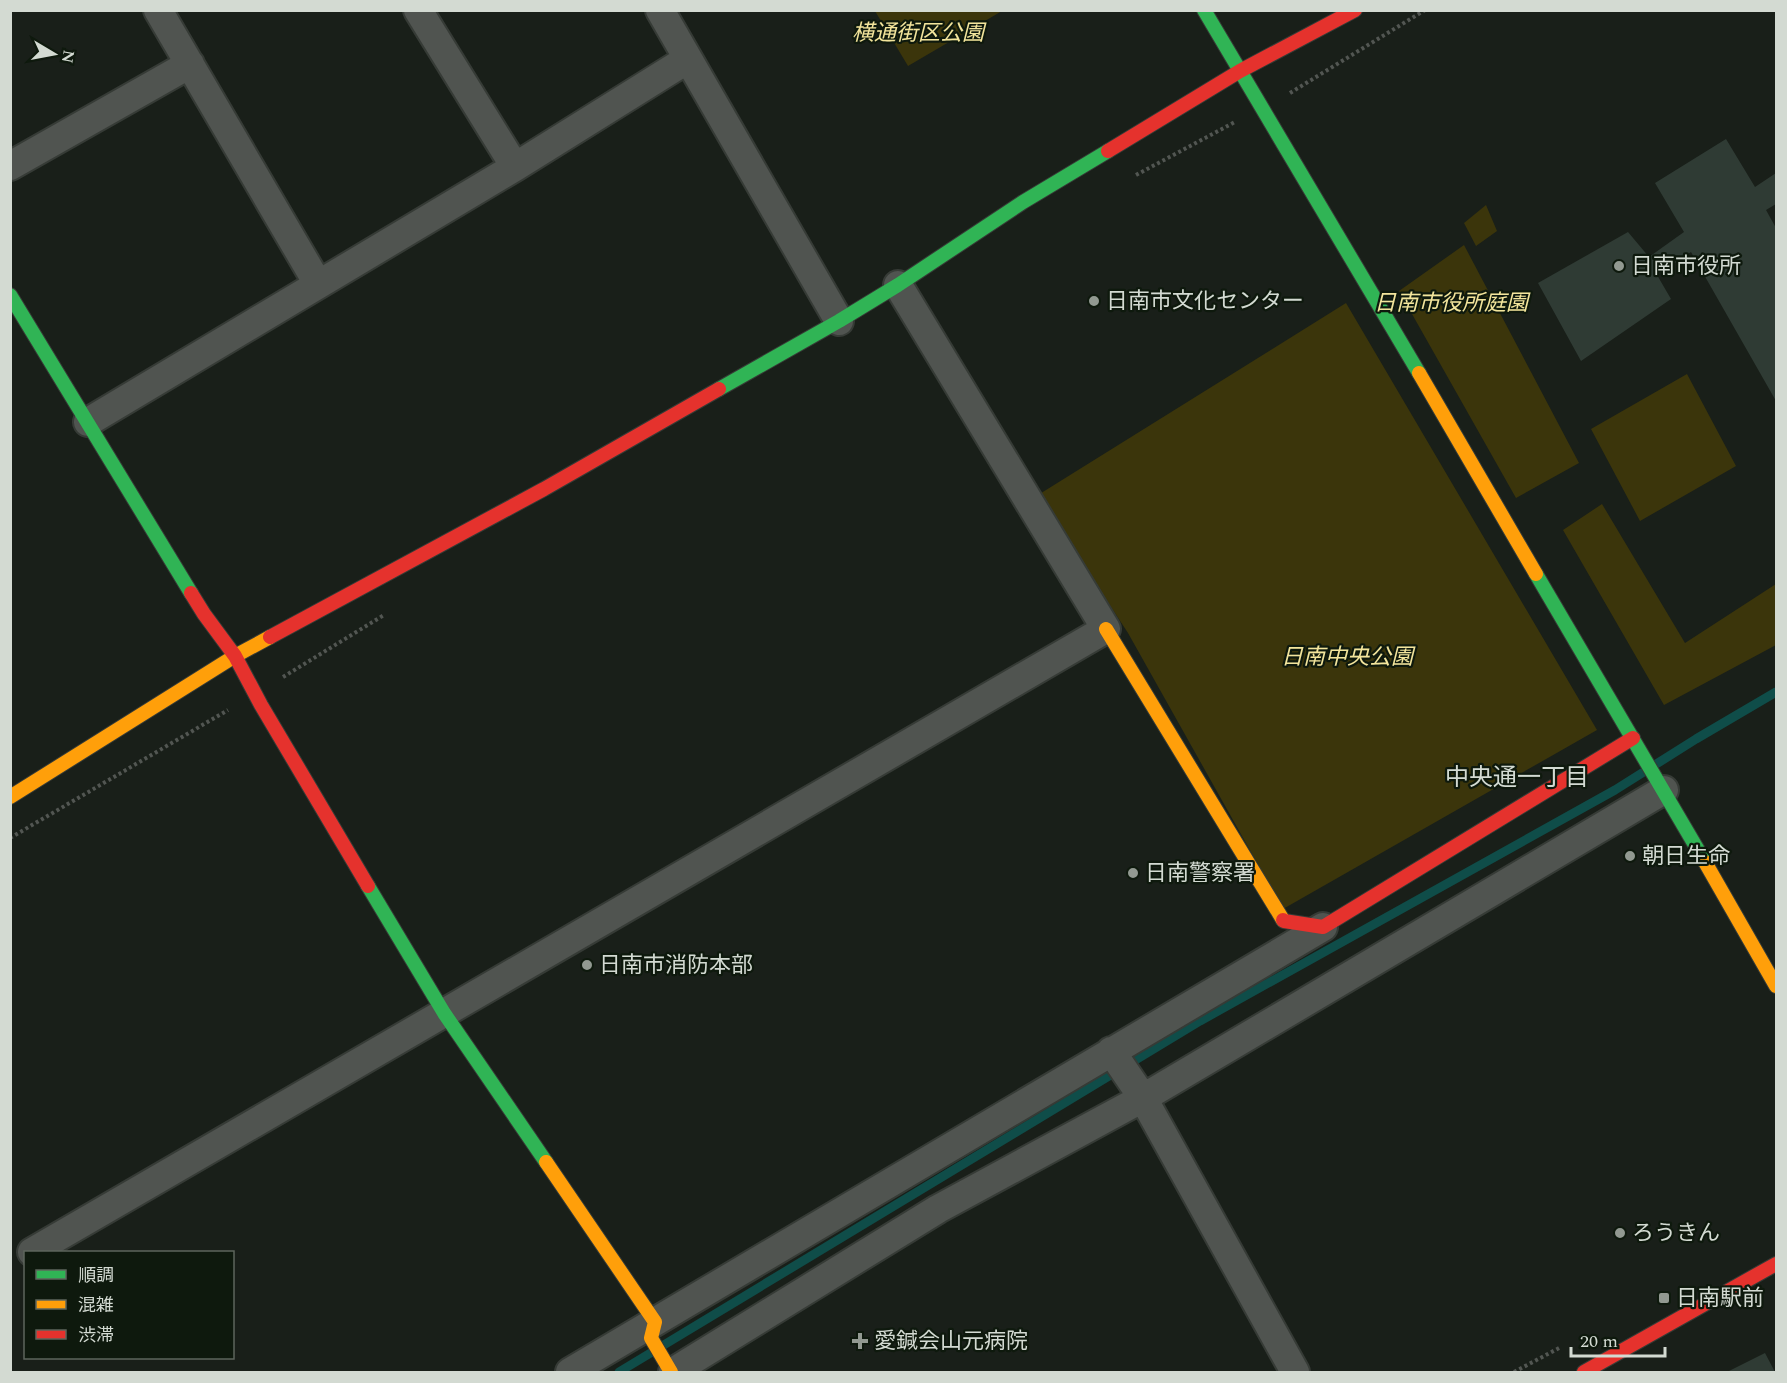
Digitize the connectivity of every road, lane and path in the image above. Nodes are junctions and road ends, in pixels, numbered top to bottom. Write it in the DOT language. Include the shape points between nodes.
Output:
graph roads {
  1 [pos="158,10"];
  2 [pos="417,10"];
  3 [pos="660,10"];
  4 [pos="1204,10"];
  5 [pos="1355,10"];
  6 [pos="688,59"];
  7 [pos="189,64"];
  8 [pos="1240,72"];
  9 [pos="10,166"];
  10 [pos="515,167"];
  11 [pos="318,284"];
  12 [pos="898,285"];
  13 [pos="10,295"];
  14 [pos="838,321"];
  15 [pos="88,422"];
  16 [pos="1106,629"];
  17 [pos="235,656"];
  18 [pos="1633,738"];
  19 [pos="1662,786"];
  20 [pos="10,797"];
  21 [pos="1323,927"];
  22 [pos="1776,986"];
  23 [pos="444,1013"];
  24 [pos="1114,1056"];
  25 [pos="1139,1092"];
  26 [pos="34,1251"];
  27 [pos="24,1257"];
  28 [pos="1776,1264"];
  29 [pos="10,1265"];
  30 [pos="653,1330"];
  31 [pos="670,1370"];
  32 [pos="570,1372"];
  33 [pos="1295,1372"];
  34 [pos="1584,1372"];
  1 -- 7 [label="street"];
  2 -- 10 [label="street"];
  3 -- 6 [label="street"];
  4 -- 8 [label="main road"];
  5 -- 8 [label="main road"];
  6 -- 10 [label="street"];
  6 -- 14 [label="street"];
  7 -- 9 [label="street"];
  7 -- 11 [label="street"];
  8 -- 12 [label="main road" via="1023,202"];
  8 -- 18 [label="main road"];
  10 -- 11 [label="street"];
  11 -- 15 [label="street"];
  12 -- 14 [label="main road"];
  12 -- 16 [label="street"];
  13 -- 15 [label="main road"];
  14 -- 17 [label="main road" via="544,489"];
  15 -- 17 [label="main road" via="204,614"];
  16 -- 21 [label="main road" via="1284,921"];
  16 -- 23 [label="street"];
  17 -- 20 [label="main road"];
  17 -- 23 [label="main road"];
  18 -- 19 [label="main road"];
  18 -- 21 [label="main road"];
  19 -- 22 [label="main road"];
  19 -- 25 [label="street"];
  21 -- 24 [label="street"];
  23 -- 26 [label="street"];
  23 -- 30 [label="main road"];
  24 -- 25 [label="street"];
  24 -- 30 [label="street"];
  25 -- 31 [label="street"];
  25 -- 33 [label="street"];
  27 -- 29 [label="street"];
  28 -- 34 [label="main road"];
  30 -- 31 [label="main road"];
  30 -- 32 [label="street"];
}
